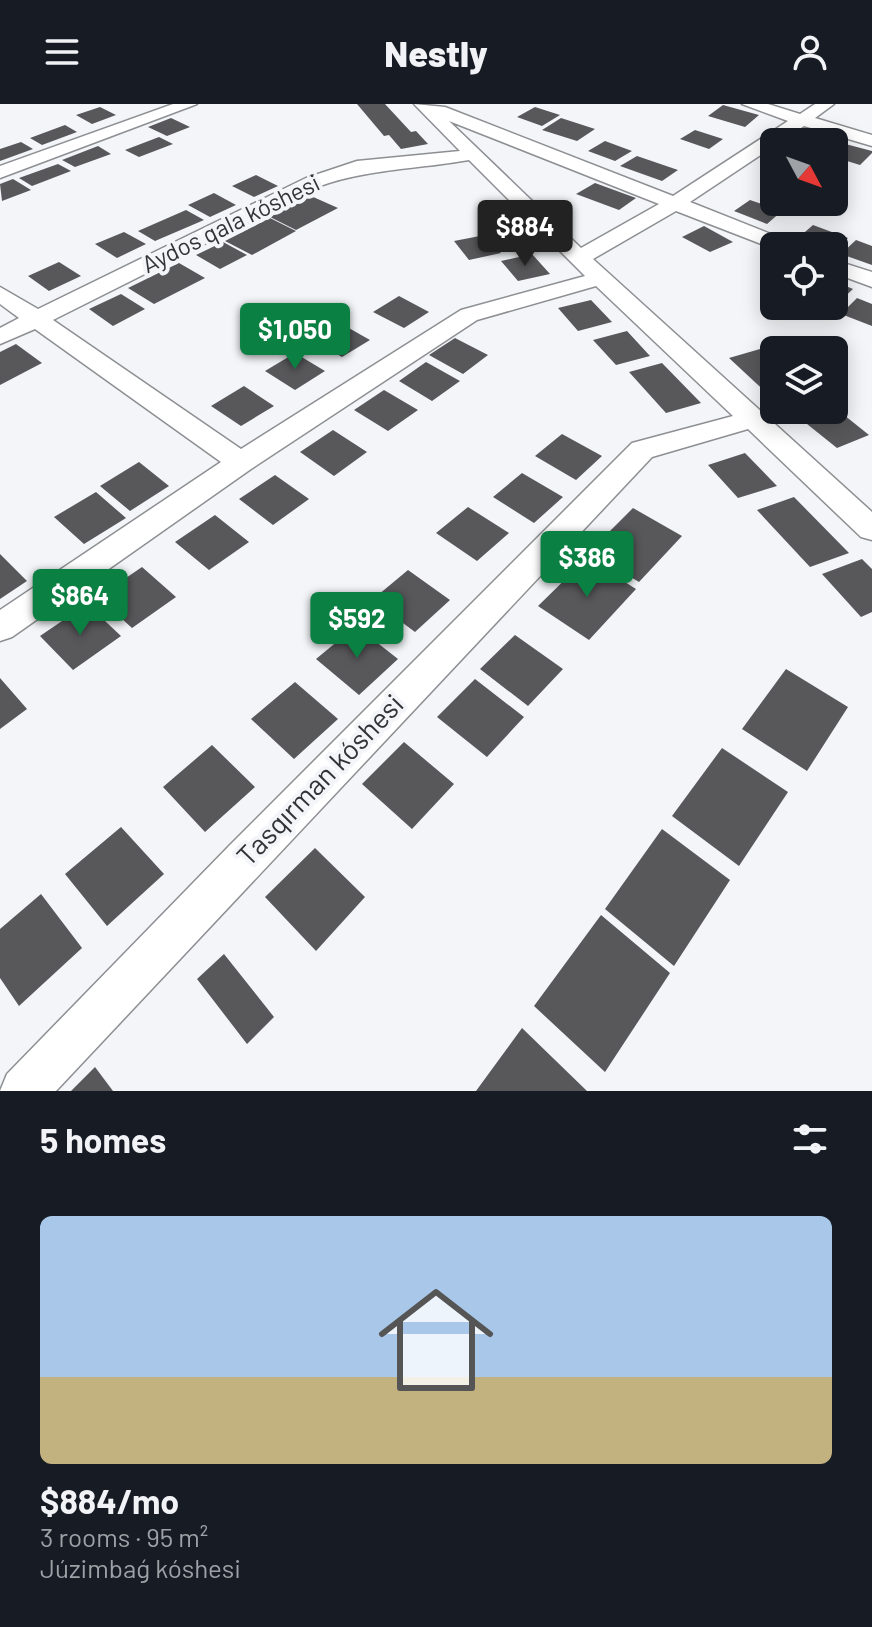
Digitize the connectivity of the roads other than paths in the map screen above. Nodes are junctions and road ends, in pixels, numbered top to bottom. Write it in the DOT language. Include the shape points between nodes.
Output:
graph roads {
  1 [pos="189,104"];
  2 [pos="750,104"];
  3 [pos="826,104"];
  4 [pos="423,105"];
  5 [pos="802,120"];
  6 [pos="872,141"];
  7 [pos="475,154"];
  8 [pos="0,172"];
  9 [pos="675,203"];
  10 [pos="760,237"];
  11 [pos="579,258"];
  12 [pos="848,271"];
  13 [pos="601,278"];
  14 [pos="872,280"];
  15 [pos="0,294"];
  16 [pos="36,319"];
  17 [pos="0,337"];
  18 [pos="750,420"];
  19 [pos="241,462"];
  20 [pos="872,529"];
  21 [pos="0,627"];
  22 [pos="24,1091"];
  1 -- 8 [label="street"];
  2 -- 5 [label="street"];
  3 -- 5 [label="street"];
  4 -- 7 [label="street"];
  4 -- 9 [label="street"];
  5 -- 6 [label="street"];
  5 -- 9 [label="street"];
  7 -- 11 [label="street"];
  7 -- 16 [label="street, Aydos qala kóshesi" via="357,167 313,182"];
  9 -- 10 [label="street"];
  9 -- 11 [label="street"];
  11 -- 13 [label="street"];
  12 -- 14 [label="street"];
  13 -- 18 [label="street"];
  13 -- 19 [label="street" via="469,315"];
  15 -- 16 [label="street"];
  16 -- 17 [label="street, Aydos qala kóshesi"];
  16 -- 19 [label="street"];
  18 -- 20 [label="street"];
  18 -- 22 [label="street, Tasqırman kóshesi" via="642,450"];
  19 -- 21 [label="street"];
}
